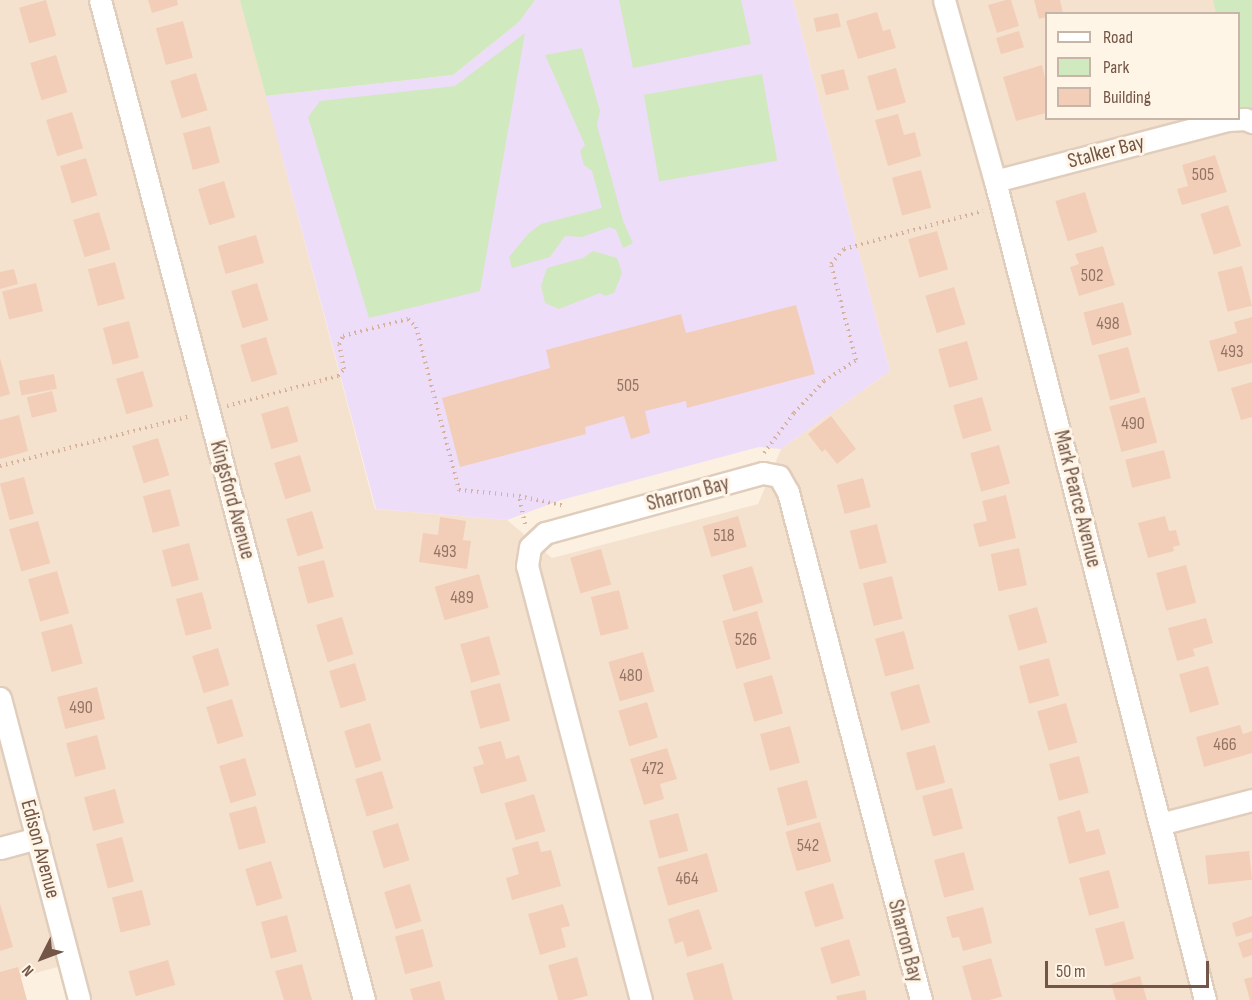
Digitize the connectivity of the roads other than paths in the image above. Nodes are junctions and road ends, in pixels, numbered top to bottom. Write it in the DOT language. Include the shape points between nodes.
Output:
graph roads {
  1 [pos="100,0"];
  2 [pos="944,0"];
  3 [pos="1228,120"];
  4 [pos="995,181"];
  5 [pos="0,698"];
  6 [pos="1252,800"];
  7 [pos="1160,824"];
  8 [pos="38,837"];
  9 [pos="0,848"];
  10 [pos="79,1000"];
  11 [pos="364,1000"];
  12 [pos="640,1000"];
  13 [pos="921,1000"];
  14 [pos="1205,1000"];
  1 -- 11 [label="street, Kingsford Avenue"];
  2 -- 4 [label="street, Mark Pearce Avenue"];
  3 -- 4 [label="street, Stalker Bay"];
  4 -- 7 [label="street, Mark Pearce Avenue"];
  5 -- 8 [label="street, Edison Avenue"];
  6 -- 7 [label="street"];
  7 -- 14 [label="street, Mark Pearce Avenue"];
  8 -- 9 [label="street"];
  8 -- 10 [label="street, Edison Avenue"];
  12 -- 13 [label="street, Sharron Bay" via="527,566 530,547 545,533 759,475 779,476 788,492"];
}
